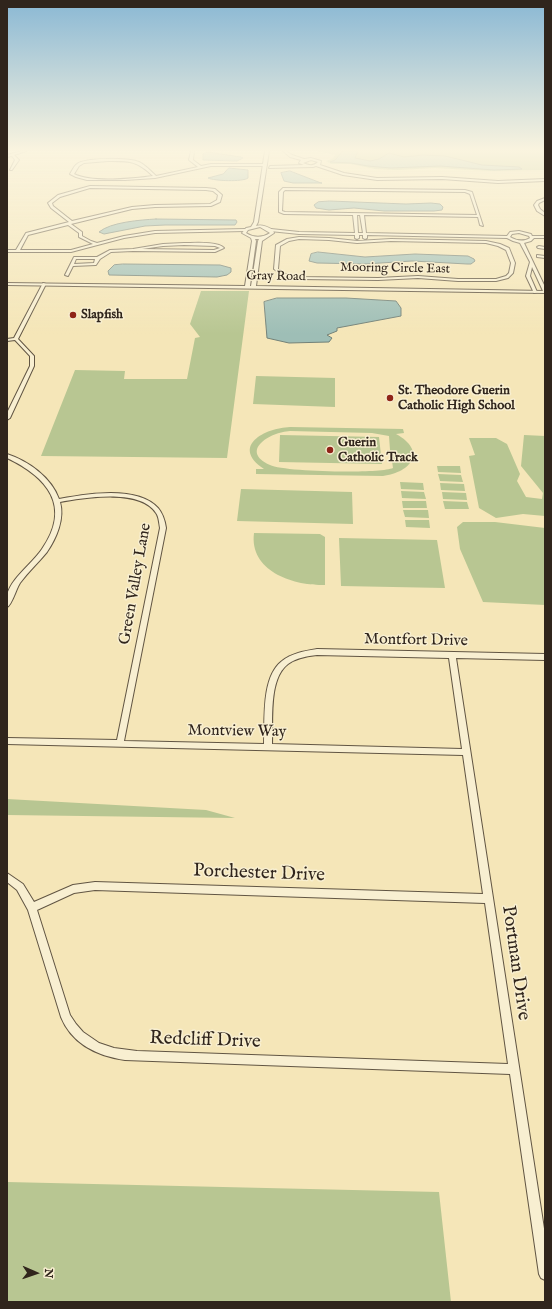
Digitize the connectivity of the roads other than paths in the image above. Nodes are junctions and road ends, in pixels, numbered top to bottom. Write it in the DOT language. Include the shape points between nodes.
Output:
graph roads {
  1 [pos="57,212"];
  2 [pos="115,212"];
  3 [pos="258,212"];
  4 [pos="282,212"];
  5 [pos="478,212"];
  6 [pos="355,214"];
  7 [pos="362,214"];
  8 [pos="479,216"];
  9 [pos="262,221"];
  10 [pos="69,223"];
  11 [pos="482,225"];
  12 [pos="253,227"];
  13 [pos="263,227"];
  14 [pos="245,232"];
  15 [pos="271,232"];
  16 [pos="357,234"];
  17 [pos="364,234"];
  18 [pos="252,237"];
  19 [pos="264,237"];
  20 [pos="508,237"];
  21 [pos="532,237"];
  22 [pos="545,237"];
  23 [pos="357,242"];
  24 [pos="365,242"];
  25 [pos="522,242"];
  26 [pos="97,244"];
  27 [pos="539,248"];
  28 [pos="545,248"];
  29 [pos="133,250"];
  30 [pos="7,251"];
  31 [pos="17,251"];
  32 [pos="107,252"];
  33 [pos="538,256"];
  34 [pos="545,257"];
  35 [pos="98,258"];
  36 [pos="531,263"];
  37 [pos="72,265"];
  38 [pos="67,275"];
  39 [pos="7,284"];
  40 [pos="44,284"];
  41 [pos="247,288"];
  42 [pos="253,288"];
  43 [pos="534,292"];
  44 [pos="545,292"];
  45 [pos="16,339"];
  46 [pos="7,340"];
  47 [pos="7,418"];
  48 [pos="7,456"];
  49 [pos="57,501"];
  50 [pos="7,605"];
  51 [pos="452,656"];
  52 [pos="545,657"];
  53 [pos="7,741"];
  54 [pos="120,743"];
  55 [pos="268,747"];
  56 [pos="466,752"];
  57 [pos="7,877"];
  58 [pos="488,899"];
  59 [pos="32,908"];
  60 [pos="513,1069"];
  61 [pos="545,1274"];
  1 -- 10 [label="street"];
  2 -- 10 [label="street"];
  3 -- 12 [label="street"];
  4 -- 6 [label="street"];
  5 -- 8 [label="street"];
  6 -- 7 [label="street"];
  6 -- 16 [label="street"];
  7 -- 8 [label="street"];
  7 -- 17 [label="street"];
  8 -- 11 [label="street"];
  9 -- 13 [label="street"];
  10 -- 26 [label="street" via="81,234 80,236"];
  10 -- 31 [label="street" via="29,233"];
  12 -- 13 [label="street"];
  12 -- 14 [label="street"];
  13 -- 15 [label="street"];
  14 -- 18 [label="street"];
  14 -- 26 [label="street" via="155,232"];
  15 -- 16 [label="street"];
  15 -- 19 [label="street"];
  16 -- 17 [label="street"];
  16 -- 23 [label="street"];
  17 -- 20 [label="street"];
  17 -- 24 [label="street"];
  18 -- 19 [label="street"];
  18 -- 41 [label="street" via="254,241"];
  19 -- 42 [label="street" via="260,241"];
  20 -- 21 [label="street" via="511,233 519,232"];
  20 -- 25 [label="street"];
  21 -- 22 [label="street"];
  21 -- 25 [label="street"];
  23 -- 24 [label="street"];
  23 -- 24 [label="street, Mooring Circle East" via="329,239 284,241 278,245 275,266 283,275 296,278 418,277 489,281 504,279 510,275 514,265 505,247 486,242"];
  25 -- 36 [label="street"];
  26 -- 31 [label="street" via="65,251"];
  26 -- 32 [label="street"];
  27 -- 28 [label="street"];
  29 -- 29 [label="street" via="215,251 222,248 215,245 172,244 150,245"];
  29 -- 32 [label="street"];
  30 -- 31 [label="street"];
  32 -- 35 [label="street"];
  33 -- 34 [label="street"];
  35 -- 37 [label="street" via="93,265"];
  35 -- 37 [label="street" via="75,258"];
  36 -- 43 [label="street" via="528,276"];
  36 -- 44 [label="street"];
  37 -- 38 [label="street"];
  39 -- 40 [label="street, Gray Road"];
  40 -- 41 [label="street, Gray Road"];
  40 -- 45 [label="street"];
  41 -- 42 [label="street, Gray Road"];
  42 -- 43 [label="street, Gray Road"];
  43 -- 44 [label="street, Gray Road"];
  45 -- 46 [label="street"];
  45 -- 47 [label="street" via="33,360"];
  48 -- 49 [label="street" via="36,471 50,484"];
  49 -- 50 [label="street" via="59,513 51,539 13,588"];
  49 -- 54 [label="street, Green Valley Lane" via="91,496 127,496 143,500 155,507 161,516 163,528"];
  51 -- 52 [label="street, Montfort Drive"];
  51 -- 55 [label="street, Montfort Drive" via="317,652 302,654 288,660 274,677 270,697"];
  51 -- 56 [label="street, Portman Drive"];
  53 -- 54 [label="street, Montview Way"];
  54 -- 55 [label="street, Montview Way"];
  55 -- 56 [label="street, Montview Way"];
  56 -- 58 [label="street, Portman Drive"];
  57 -- 59 [label="street, Redcliff Drive" via="20,887"];
  58 -- 59 [label="street, Porchester Drive" via="94,886 73,889"];
  58 -- 60 [label="street, Portman Drive"];
  59 -- 60 [label="street, Redcliff Drive" via="66,1016 75,1032 88,1044 101,1050 137,1056"];
  60 -- 61 [label="street, Portman Drive"];
}
